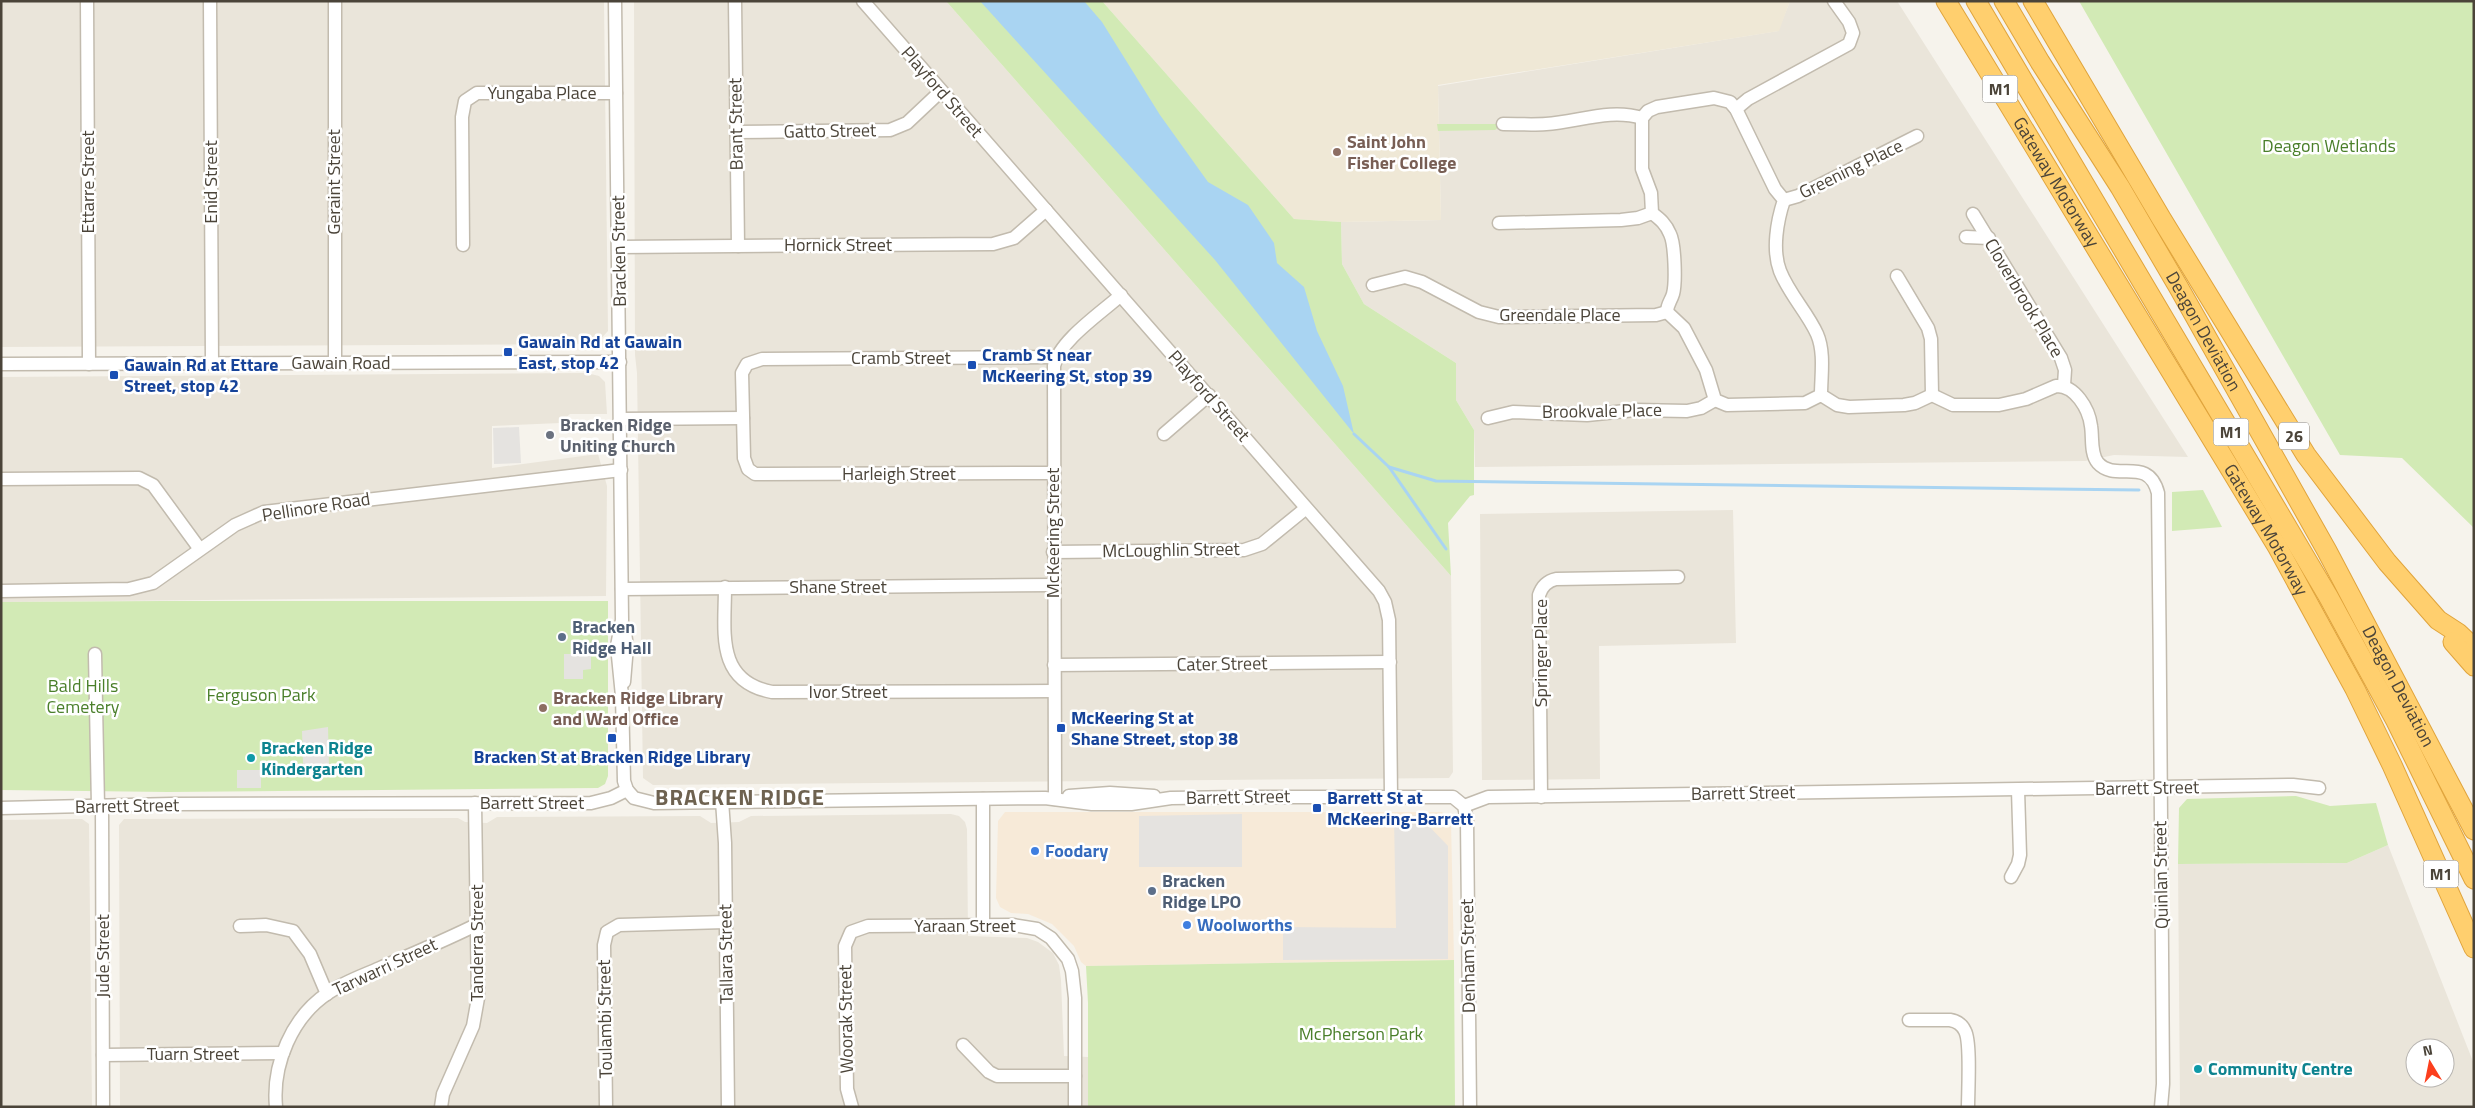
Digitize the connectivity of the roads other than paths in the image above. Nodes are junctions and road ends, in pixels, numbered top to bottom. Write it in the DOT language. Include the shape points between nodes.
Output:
graph roads {
  1 [pos="87,1"];
  2 [pos="210,1"];
  3 [pos="335,1"];
  4 [pos="615,1"];
  5 [pos="735,1"];
  6 [pos="863,1"];
  7 [pos="1834,1"];
  8 [pos="1946,1"];
  9 [pos="1976,1"];
  10 [pos="2004,1"];
  11 [pos="2033,1"];
  12 [pos="941,91"];
  13 [pos="616,93"];
  14 [pos="1736,109"];
  15 [pos="1642,118"];
  16 [pos="1503,124"];
  17 [pos="736,132"];
  18 [pos="1917,136"];
  19 [pos="1784,200"];
  20 [pos="1046,210"];
  21 [pos="1652,213"];
  22 [pos="1972,214"];
  23 [pos="1499,223"];
  24 [pos="1966,236"];
  25 [pos="1989,238"];
  26 [pos="463,245"];
  27 [pos="620,246"];
  28 [pos="738,246"];
  29 [pos="1898,276"];
  30 [pos="1373,285"];
  31 [pos="1120,296"];
  32 [pos="1667,312"];
  33 [pos="1056,357"];
  34 [pos="620,362"];
  35 [pos="212,363"];
  36 [pos="335,363"];
  37 [pos="1,364"];
  38 [pos="89,364"];
  39 [pos="2064,386"];
  40 [pos="1209,395"];
  41 [pos="1821,395"];
  42 [pos="1932,395"];
  43 [pos="1715,400"];
  44 [pos="743,418"];
  45 [pos="1488,418"];
  46 [pos="621,419"];
  47 [pos="1164,434"];
  48 [pos="621,470"];
  49 [pos="1052,474"];
  50 [pos="1,479"];
  51 [pos="1305,509"];
  52 [pos="199,548"];
  53 [pos="1053,552"];
  54 [pos="1678,577"];
  55 [pos="1053,585"];
  56 [pos="725,587"];
  57 [pos="622,589"];
  58 [pos="1,591"];
  59 [pos="2438,620"];
  60 [pos="2474,648"];
  61 [pos="95,654"];
  62 [pos="1390,662"];
  63 [pos="1054,666"];
  64 [pos="2474,666"];
  65 [pos="1054,691"];
  66 [pos="2161,788"];
  67 [pos="2319,788"];
  68 [pos="627,790"];
  69 [pos="2018,790"];
  70 [pos="1391,796"];
  71 [pos="1542,797"];
  72 [pos="1055,798"];
  73 [pos="983,799"];
  74 [pos="722,801"];
  75 [pos="475,803"];
  76 [pos="100,806"];
  77 [pos="1464,806"];
  78 [pos="1,808"];
  79 [pos="2474,830"];
  80 [pos="2011,878"];
  81 [pos="2474,879"];
  82 [pos="725,922"];
  83 [pos="478,924"];
  84 [pos="983,924"];
  85 [pos="240,926"];
  86 [pos="851,932"];
  87 [pos="2474,948"];
  88 [pos="327,994"];
  89 [pos="1908,1020"];
  90 [pos="963,1045"];
  91 [pos="283,1053"];
  92 [pos="103,1055"];
  93 [pos="1074,1076"];
  94 [pos="103,1107"];
  95 [pos="276,1107"];
  96 [pos="441,1107"];
  97 [pos="606,1107"];
  98 [pos="728,1107"];
  99 [pos="852,1107"];
  100 [pos="1075,1107"];
  101 [pos="1470,1107"];
  102 [pos="1968,1107"];
  103 [pos="2161,1107"];
  1 -- 38 [label="street, Ettarre Street"];
  2 -- 35 [label="street, Enid Street"];
  3 -- 36 [label="street, Geraint Street"];
  4 -- 13 [label="street, Bracken Street"];
  5 -- 17 [label="street, Brant Street"];
  6 -- 12 [label="street, Playford Street"];
  7 -- 14 [label="street" via="1854,33 1849,44 1748,99"];
  8 -- 87 [label="highway, Gateway Motorway / M1" via="2226,458 2310,605 2405,791"];
  9 -- 81 [label="highway, Gateway Motorway / M1" via="2328,596 2405,738"];
  10 -- 79 [label="highway, Deagon Deviation / 26" via="2179,288 2331,560"];
  11 -- 59 [label="highway, Deagon Deviation / 26" via="2306,455 2387,562"];
  12 -- 17 [label="street, Gatto Street" via="907,122 890,130"];
  12 -- 20 [label="street, Playford Street"];
  13 -- 26 [label="street, Yungaba Place" via="477,93 466,101 462,117"];
  13 -- 27 [label="street, Bracken Street"];
  14 -- 15 [label="street" via="1730,102 1714,98 1657,107"];
  14 -- 19 [label="street" via="1775,189"];
  15 -- 16 [label="street" via="1612,114 1546,124"];
  15 -- 21 [label="street" via="1642,169 1651,193"];
  17 -- 28 [label="street, Brant Street"];
  18 -- 19 [label="street, Greening Place"];
  19 -- 41 [label="street" via="1779,216 1776,252 1780,271 1818,335"];
  20 -- 28 [label="street, Hornick Street" via="1014,238 993,244"];
  20 -- 31 [label="street, Playford Street"];
  21 -- 23 [label="street" via="1621,220"];
  21 -- 32 [label="street" via="1671,234 1673,246 1673,294"];
  22 -- 25 [label="street, Cloverbrook Place"];
  24 -- 25 [label="street"];
  25 -- 39 [label="street, Cloverbrook Place" via="2061,358 2065,370"];
  27 -- 28 [label="street, Hornick Street"];
  27 -- 34 [label="street, Bracken Street"];
  29 -- 42 [label="street" via="1928,328"];
  30 -- 32 [label="street, Greendale Place" via="1405,277 1422,282 1479,312 1499,317 1656,315"];
  31 -- 33 [label="street"];
  31 -- 40 [label="street, Playford Street"];
  32 -- 43 [label="street" via="1684,328 1706,370"];
  33 -- 44 [label="street, Cramb Street" via="743,360"];
  33 -- 49 [label="street, McKeering Street"];
  34 -- 36 [label="street, Gawain Road"];
  34 -- 46 [label="street, Bracken Street"];
  35 -- 36 [label="street, Gawain Road"];
  35 -- 38 [label="street, Gawain Road"];
  37 -- 38 [label="street, Gawain Road"];
  39 -- 42 [label="street" via="2056,386 2013,404 1999,405 1953,405"];
  39 -- 66 [label="street, Quinlan Street" via="2073,390 2086,410 2098,463 2108,470 2146,474 2155,483 2158,493"];
  40 -- 47 [label="street"];
  40 -- 51 [label="street, Playford Street"];
  41 -- 42 [label="street" via="1837,405 1849,407 1904,406"];
  41 -- 43 [label="street" via="1805,403 1727,405"];
  43 -- 45 [label="street, Brookvale Place" via="1687,411 1513,412"];
  44 -- 46 [label="street"];
  44 -- 49 [label="street, Harleigh Street" via="743,472 762,475"];
  46 -- 48 [label="street, Bracken Street"];
  48 -- 52 [label="street, Pellinore Road" via="264,512 235,525"];
  48 -- 57 [label="street, Bracken Street"];
  49 -- 53 [label="street, McKeering Street"];
  50 -- 52 [label="street" via="139,478 152,485"];
  51 -- 53 [label="street, McLoughlin Street" via="1262,544 1244,550"];
  51 -- 62 [label="street, Playford Street" via="1379,591 1389,620"];
  52 -- 58 [label="street, Pellinore Road" via="153,583 129,589"];
  53 -- 55 [label="street, McKeering Street"];
  54 -- 71 [label="street, Springer Place" via="1556,579 1541,590"];
  55 -- 56 [label="street, Shane Street"];
  55 -- 63 [label="street, McKeering Street"];
  56 -- 57 [label="street, Shane Street"];
  56 -- 65 [label="street, Ivor Street" via="727,654 738,675 759,690"];
  57 -- 68 [label="street, Bracken Street" via="622,620 617,646"];
  59 -- 60 [label="highway, Deagon Deviation / 26" via="2458,632"];
  59 -- 64 [label="highway"];
  61 -- 76 [label="street, Jude Street"];
  62 -- 63 [label="street, Cater Street"];
  62 -- 70 [label="street, Playford Street"];
  63 -- 65 [label="street, McKeering Street"];
  65 -- 72 [label="street, McKeering Street"];
  66 -- 67 [label="street, Barrett Street" via="2293,785"];
  66 -- 69 [label="street, Barrett Street"];
  66 -- 103 [label="street, Quinlan Street"];
  68 -- 74 [label="street, Barrett Street" via="634,798 646,802"];
  68 -- 75 [label="street, Barrett Street" via="591,803"];
  69 -- 71 [label="street, Barrett Street"];
  69 -- 80 [label="street" via="2020,854"];
  70 -- 72 [label="street, Barrett Street" via="1171,798 1109,804"];
  70 -- 77 [label="street, Barrett Street" via="1447,796 1459,800"];
  71 -- 77 [label="street, Barrett Street" via="1488,797"];
  72 -- 73 [label="street, Barrett Street"];
  73 -- 74 [label="street, Barrett Street"];
  73 -- 84 [label="street"];
  74 -- 82 [label="street, Tallara Street"];
  75 -- 76 [label="street, Barrett Street"];
  75 -- 83 [label="street, Tanderra Street"];
  76 -- 78 [label="street, Barrett Street"];
  76 -- 92 [label="street, Jude Street"];
  77 -- 101 [label="street, Denham Street" via="1467,820"];
  82 -- 97 [label="street, Toulambi Street" via="619,925 602,930"];
  82 -- 98 [label="street, Tallara Street"];
  83 -- 88 [label="street, Tarwarri Street"];
  83 -- 96 [label="street, Tanderra Street" via="476,1012 443,1094"];
  84 -- 86 [label="street, Yaraan Street" via="868,926"];
  84 -- 93 [label="street, Yaraan Street" via="1037,929 1052,938 1068,959 1075,998"];
  85 -- 88 [label="street" via="266,925 293,931 310,954"];
  86 -- 99 [label="street, Woorak Street" via="845,946 847,1089"];
  88 -- 91 [label="street, Tarwarri Street" via="299,1022"];
  89 -- 102 [label="street" via="1950,1020 1964,1029 1967,1034"];
  90 -- 93 [label="street" via="997,1076"];
  91 -- 92 [label="street, Tuarn Street"];
  91 -- 95 [label="street, Tarwarri Street" via="276,1084"];
  92 -- 94 [label="street, Jude Street"];
  93 -- 100 [label="street, Yaraan Street"];
}
